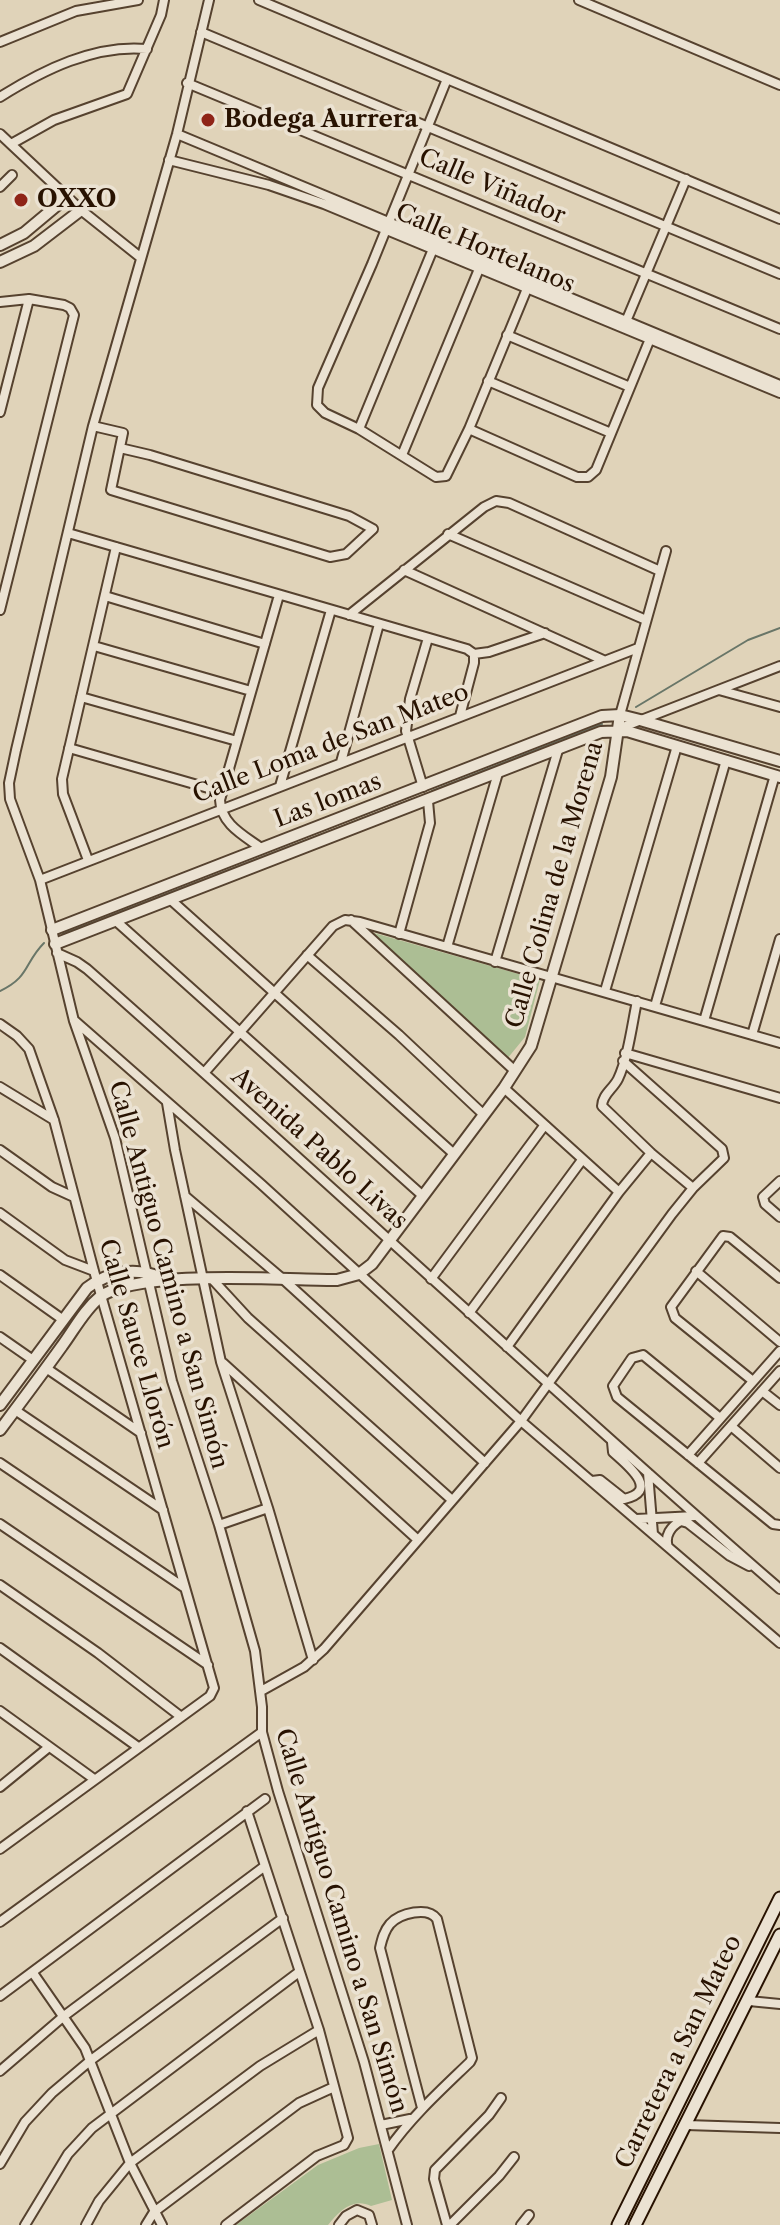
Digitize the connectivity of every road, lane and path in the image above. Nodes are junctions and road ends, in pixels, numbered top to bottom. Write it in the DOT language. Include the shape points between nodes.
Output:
graph roads {
  1 [pos="138,0"];
  2 [pos="164,0"];
  3 [pos="209,0"];
  4 [pos="259,0"];
  5 [pos="579,0"];
  6 [pos="201,32"];
  7 [pos="0,42"];
  8 [pos="147,49"];
  9 [pos="447,79"];
  10 [pos="187,83"];
  11 [pos="780,85"];
  12 [pos="0,97"];
  13 [pos="427,127"];
  14 [pos="0,134"];
  15 [pos="177,134"];
  16 [pos="11,144"];
  17 [pos="169,160"];
  18 [pos="408,174"];
  19 [pos="12,175"];
  20 [pos="686,179"];
  21 [pos="0,187"];
  22 [pos="67,197"];
  23 [pos="81,210"];
  24 [pos="780,219"];
  25 [pos="388,225"];
  26 [pos="665,227"];
  27 [pos="0,245"];
  28 [pos="433,249"];
  29 [pos="140,257"];
  30 [pos="0,262"];
  31 [pos="479,269"];
  32 [pos="646,274"];
  33 [pos="780,274"];
  34 [pos="531,279"];
  35 [pos="527,289"];
  36 [pos="29,299"];
  37 [pos="0,302"];
  38 [pos="627,319"];
  39 [pos="780,329"];
  40 [pos="507,335"];
  41 [pos="652,335"];
  42 [pos="488,381"];
  43 [pos="780,385"];
  44 [pos="630,387"];
  45 [pos="780,393"];
  46 [pos="0,412"];
  47 [pos="93,426"];
  48 [pos="359,429"];
  49 [pos="469,429"];
  50 [pos="611,433"];
  51 [pos="120,448"];
  52 [pos="402,455"];
  53 [pos="68,533"];
  54 [pos="448,534"];
  55 [pos="116,547"];
  56 [pos="666,551"];
  57 [pos="404,570"];
  58 [pos="660,571"];
  59 [pos="279,595"];
  60 [pos="105,596"];
  61 [pos="0,610"];
  62 [pos="331,610"];
  63 [pos="349,615"];
  64 [pos="646,620"];
  65 [pos="379,624"];
  66 [pos="545,633"];
  67 [pos="428,638"];
  68 [pos="265,644"];
  69 [pos="94,646"];
  70 [pos="638,648"];
  71 [pos="474,654"];
  72 [pos="603,660"];
  73 [pos="780,666"];
  74 [pos="718,689"];
  75 [pos="251,691"];
  76 [pos="81,697"];
  77 [pos="780,707"];
  78 [pos="620,715"];
  79 [pos="460,716"];
  80 [pos="640,720"];
  81 [pos="618,729"];
  82 [pos="407,738"];
  83 [pos="237,741"];
  84 [pos="677,746"];
  85 [pos="69,748"];
  86 [pos="558,750"];
  87 [pos="726,760"];
  88 [pos="780,761"];
  89 [pos="341,762"];
  90 [pos="498,773"];
  91 [pos="777,776"];
  92 [pos="280,786"];
  93 [pos="423,787"];
  94 [pos="222,792"];
  95 [pos="428,801"];
  96 [pos="221,809"];
  97 [pos="261,848"];
  98 [pos="88,860"];
  99 [pos="40,880"];
  100 [pos="171,900"];
  101 [pos="351,920"];
  102 [pos="116,921"];
  103 [pos="52,930"];
  104 [pos="399,934"];
  105 [pos="780,939"];
  106 [pos="447,947"];
  107 [pos="56,948"];
  108 [pos="307,955"];
  109 [pos="495,962"];
  110 [pos="552,977"];
  111 [pos="605,991"];
  112 [pos="273,993"];
  113 [pos="637,1001"];
  114 [pos="655,1006"];
  115 [pos="74,1021"];
  116 [pos="704,1021"];
  117 [pos="0,1024"];
  118 [pos="239,1031"];
  119 [pos="752,1035"];
  120 [pos="780,1043"];
  121 [pos="624,1057"];
  122 [pos="515,1071"];
  123 [pos="204,1073"];
  124 [pos="0,1087"];
  125 [pos="504,1088"];
  126 [pos="780,1098"];
  127 [pos="167,1103"];
  128 [pos="483,1114"];
  129 [pos="54,1120"];
  130 [pos="544,1126"];
  131 [pos="0,1150"];
  132 [pos="651,1153"];
  133 [pos="454,1154"];
  134 [pos="582,1160"];
  135 [pos="780,1181"];
  136 [pos="693,1188"];
  137 [pos="619,1192"];
  138 [pos="185,1196"];
  139 [pos="423,1196"];
  140 [pos="74,1197"];
  141 [pos="0,1213"];
  142 [pos="780,1217"];
  143 [pos="391,1240"];
  144 [pos="696,1271"];
  145 [pos="359,1274"];
  146 [pos="0,1275"];
  147 [pos="95,1276"];
  148 [pos="148,1277"];
  149 [pos="780,1278"];
  150 [pos="431,1279"];
  151 [pos="208,1280"];
  152 [pos="284,1280"];
  153 [pos="102,1296"];
  154 [pos="469,1313"];
  155 [pos="62,1319"];
  156 [pos="0,1337"];
  157 [pos="780,1342"];
  158 [pos="507,1347"];
  159 [pos="780,1351"];
  160 [pos="33,1360"];
  161 [pos="221,1362"];
  162 [pos="46,1368"];
  163 [pos="780,1371"];
  164 [pos="753,1381"];
  165 [pos="548,1386"];
  166 [pos="762,1391"];
  167 [pos="1,1401"];
  168 [pos="780,1405"];
  169 [pos="15,1410"];
  170 [pos="720,1418"];
  171 [pos="521,1421"];
  172 [pos="731,1426"];
  173 [pos="0,1430"];
  174 [pos="141,1433"];
  175 [pos="612,1442"];
  176 [pos="688,1455"];
  177 [pos="0,1463"];
  178 [pos="485,1463"];
  179 [pos="698,1463"];
  180 [pos="780,1468"];
  181 [pos="648,1473"];
  182 [pos="592,1481"];
  183 [pos="452,1500"];
  184 [pos="268,1508"];
  185 [pos="164,1511"];
  186 [pos="652,1516"];
  187 [pos="696,1516"];
  188 [pos="636,1519"];
  189 [pos="0,1524"];
  190 [pos="219,1525"];
  191 [pos="780,1525"];
  192 [pos="653,1534"];
  193 [pos="418,1540"];
  194 [pos="669,1548"];
  195 [pos="761,1572"];
  196 [pos="0,1585"];
  197 [pos="186,1589"];
  198 [pos="780,1589"];
  199 [pos="780,1643"];
  200 [pos="0,1648"];
  201 [pos="313,1660"];
  202 [pos="208,1665"];
  203 [pos="261,1691"];
  204 [pos="0,1711"];
  205 [pos="180,1716"];
  206 [pos="262,1732"];
  207 [pos="49,1747"];
  208 [pos="138,1747"];
  209 [pos="94,1779"];
  210 [pos="2,1782"];
  211 [pos="265,1799"];
  212 [pos="247,1811"];
  213 [pos="0,1849"];
  214 [pos="265,1866"];
  215 [pos="780,1898"];
  216 [pos="283,1918"];
  217 [pos="0,1922"];
  218 [pos="780,1935"];
  219 [pos="751,1955"];
  220 [pos="299,1972"];
  221 [pos="33,1973"];
  222 [pos="0,1996"];
  223 [pos="749,2001"];
  224 [pos="780,2004"];
  225 [pos="64,2016"];
  226 [pos="319,2030"];
  227 [pos="701,2056"];
  228 [pos="91,2060"];
  229 [pos="0,2071"];
  230 [pos="334,2087"];
  231 [pos="501,2098"];
  232 [pos="422,2108"];
  233 [pos="112,2111"];
  234 [pos="411,2119"];
  235 [pos="381,2125"];
  236 [pos="686,2125"];
  237 [pos="780,2128"];
  238 [pos="388,2150"];
  239 [pos="514,2157"];
  240 [pos="130,2163"];
  241 [pos="0,2164"];
  242 [pos="154,2212"];
  243 [pos="529,2215"];
  244 [pos="25,2225"];
  245 [pos="86,2225"];
  246 [pos="146,2225"];
  247 [pos="162,2225"];
  248 [pos="226,2225"];
  249 [pos="339,2225"];
  250 [pos="372,2225"];
  251 [pos="407,2225"];
  252 [pos="448,2225"];
  253 [pos="521,2225"];
  254 [pos="618,2225"];
  255 [pos="635,2225"];
  1 -- 7 [label="street" via="76,11"];
  2 -- 8 [label="street"];
  3 -- 6 [label="street, Calle Antiguo Camino a San Simón"];
  4 -- 9 [label="street"];
  5 -- 11 [label="street"];
  6 -- 10 [label="street, Calle Antiguo Camino a San Simón"];
  6 -- 13 [label="street"];
  8 -- 12 [label="street" via="118,48 83,57"];
  8 -- 16 [label="street" via="131,88 121,97 71,112"];
  9 -- 13 [label="street"];
  9 -- 20 [label="street"];
  10 -- 15 [label="street, Calle Antiguo Camino a San Simón"];
  10 -- 18 [label="street, Calle Viñador"];
  13 -- 18 [label="street"];
  13 -- 26 [label="street"];
  14 -- 16 [label="street"];
  15 -- 17 [label="street, Calle Antiguo Camino a San Simón"];
  15 -- 25 [label="street, Calle Hortelanos"];
  16 -- 22 [label="street"];
  17 -- 25 [label="street, Calle Hortelanos" via="301,195"];
  17 -- 29 [label="street, Calle Antiguo Camino a San Simón"];
  18 -- 25 [label="street"];
  18 -- 32 [label="street, Calle Viñador"];
  19 -- 21 [label="street"];
  20 -- 24 [label="street"];
  20 -- 26 [label="street"];
  22 -- 23 [label="street"];
  22 -- 27 [label="street" via="24,233"];
  23 -- 29 [label="street"];
  23 -- 30 [label="street" via="34,246"];
  25 -- 28 [label="street, Calle Hortelanos"];
  25 -- 34 [label="street, Calle Hortelanos"];
  25 -- 48 [label="street" via="316,400 325,413"];
  26 -- 32 [label="street"];
  26 -- 33 [label="street"];
  28 -- 31 [label="street, Calle Hortelanos"];
  28 -- 48 [label="street"];
  29 -- 47 [label="street, Calle Antiguo Camino a San Simón"];
  31 -- 35 [label="street, Calle Hortelanos"];
  31 -- 52 [label="street"];
  32 -- 38 [label="street"];
  32 -- 39 [label="street, Calle Viñador"];
  34 -- 35 [label="street"];
  34 -- 38 [label="street, Calle Hortelanos"];
  35 -- 40 [label="street"];
  35 -- 41 [label="street, Calle Hortelanos"];
  36 -- 37 [label="street"];
  36 -- 46 [label="street"];
  36 -- 61 [label="street" via="70,308 74,321"];
  38 -- 41 [label="street, Calle Hortelanos"];
  40 -- 42 [label="street"];
  40 -- 44 [label="street"];
  41 -- 43 [label="street, Calle Hortelanos"];
  41 -- 44 [label="street"];
  41 -- 45 [label="street, Calle Hortelanos"];
  42 -- 49 [label="street"];
  42 -- 50 [label="street"];
  44 -- 50 [label="street"];
  47 -- 51 [label="street" via="123,433"];
  47 -- 53 [label="street, Calle Antiguo Camino a San Simón"];
  48 -- 52 [label="street"];
  49 -- 50 [label="street" via="584,478 592,475"];
  49 -- 52 [label="street" via="441,478"];
  51 -- 51 [label="street" via="111,490 330,557 346,554 373,529 349,516"];
  53 -- 55 [label="street"];
  53 -- 99 [label="street, Calle Antiguo Camino a San Simón" via="9,783 13,809"];
  54 -- 57 [label="street"];
  54 -- 58 [label="street" via="490,503 503,502"];
  54 -- 64 [label="street"];
  55 -- 59 [label="street"];
  55 -- 60 [label="street"];
  56 -- 58 [label="street, Calle Colina de la Morena"];
  57 -- 63 [label="street"];
  57 -- 66 [label="street"];
  58 -- 64 [label="street, Calle Colina de la Morena"];
  59 -- 62 [label="street"];
  59 -- 68 [label="street"];
  60 -- 68 [label="street"];
  60 -- 69 [label="street"];
  62 -- 63 [label="street"];
  62 -- 92 [label="street"];
  63 -- 65 [label="street"];
  64 -- 70 [label="street, Calle Colina de la Morena"];
  65 -- 67 [label="street"];
  65 -- 89 [label="street"];
  66 -- 71 [label="street"];
  66 -- 72 [label="street"];
  67 -- 71 [label="street"];
  67 -- 82 [label="street" via="407,712"];
  68 -- 75 [label="street"];
  69 -- 75 [label="street"];
  69 -- 76 [label="street"];
  70 -- 72 [label="street, Calle Loma de San Mateo"];
  70 -- 78 [label="street, Calle Colina de la Morena"];
  71 -- 79 [label="street"];
  72 -- 79 [label="street, Calle Loma de San Mateo"];
  73 -- 74 [label="street"];
  74 -- 77 [label="street"];
  74 -- 80 [label="street"];
  75 -- 83 [label="street"];
  76 -- 83 [label="street"];
  76 -- 85 [label="street"];
  78 -- 80 [label="street"];
  78 -- 81 [label="street, Calle Colina de la Morena"];
  78 -- 93 [label="street, Las lomas" via="593,719"];
  79 -- 82 [label="street, Calle Loma de San Mateo"];
  80 -- 81 [label="street"];
  80 -- 88 [label="street"];
  81 -- 84 [label="street"];
  81 -- 86 [label="street, Las lomas"];
  81 -- 110 [label="street, Calle Colina de la Morena" via="611,777"];
  82 -- 89 [label="street, Calle Loma de San Mateo"];
  82 -- 93 [label="street"];
  83 -- 94 [label="street"];
  84 -- 87 [label="street"];
  84 -- 111 [label="street"];
  85 -- 94 [label="street"];
  85 -- 98 [label="street" via="62,787"];
  86 -- 90 [label="street, Las lomas"];
  86 -- 109 [label="street"];
  87 -- 91 [label="street"];
  87 -- 114 [label="street"];
  89 -- 92 [label="street, Calle Loma de San Mateo"];
  90 -- 95 [label="street, Las lomas"];
  90 -- 106 [label="street"];
  91 -- 116 [label="street"];
  92 -- 96 [label="street, Calle Loma de San Mateo"];
  93 -- 97 [label="street, Las lomas"];
  94 -- 96 [label="street"];
  95 -- 100 [label="street, Las lomas"];
  95 -- 104 [label="street" via="430,823"];
  96 -- 97 [label="street" via="226,821"];
  96 -- 98 [label="street, Calle Loma de San Mateo"];
  97 -- 103 [label="street, Las lomas"];
  98 -- 99 [label="street, Calle Loma de San Mateo"];
  99 -- 103 [label="street, Calle Antiguo Camino a San Simón"];
  100 -- 102 [label="street, Las lomas"];
  100 -- 112 [label="street"];
  101 -- 104 [label="street"];
  101 -- 108 [label="street" via="333,926"];
  101 -- 122 [label="street"];
  102 -- 107 [label="street, Las lomas"];
  102 -- 118 [label="street"];
  103 -- 107 [label="street, Calle Antiguo Camino a San Simón"];
  104 -- 106 [label="street"];
  105 -- 119 [label="street"];
  106 -- 109 [label="street"];
  107 -- 115 [label="street, Calle Antiguo Camino a San Simón"];
  107 -- 123 [label="street, Avenida Pablo Livas"];
  108 -- 112 [label="street"];
  108 -- 128 [label="street"];
  109 -- 110 [label="street"];
  110 -- 111 [label="street"];
  110 -- 122 [label="street, Calle Colina de la Morena" via="531,1046"];
  111 -- 113 [label="street"];
  112 -- 118 [label="street"];
  112 -- 133 [label="street"];
  113 -- 114 [label="street"];
  113 -- 121 [label="street"];
  114 -- 116 [label="street"];
  115 -- 127 [label="street"];
  115 -- 148 [label="street, Calle Antiguo Camino a San Simón" via="115,1138"];
  116 -- 119 [label="street"];
  117 -- 129 [label="street, Calle Sauce Llorón" via="29,1049"];
  118 -- 123 [label="street"];
  118 -- 139 [label="street"];
  119 -- 120 [label="street"];
  121 -- 126 [label="street"];
  121 -- 132 [label="street" via="619,1078 601,1104"];
  121 -- 136 [label="street" via="722,1149 722,1162"];
  122 -- 125 [label="street, Calle Colina de la Morena"];
  123 -- 143 [label="street, Avenida Pablo Livas"];
  124 -- 129 [label="street"];
  125 -- 128 [label="street, Calle Colina de la Morena"];
  125 -- 130 [label="street"];
  127 -- 138 [label="street"];
  127 -- 145 [label="street"];
  128 -- 133 [label="street, Calle Colina de la Morena"];
  129 -- 140 [label="street, Calle Sauce Llorón"];
  130 -- 134 [label="street"];
  130 -- 150 [label="street"];
  131 -- 140 [label="street"];
  132 -- 136 [label="street"];
  132 -- 137 [label="street"];
  133 -- 139 [label="street, Calle Colina de la Morena"];
  134 -- 137 [label="street"];
  134 -- 154 [label="street"];
  135 -- 142 [label="street" via="763,1197"];
  136 -- 165 [label="street"];
  137 -- 158 [label="street"];
  138 -- 151 [label="street"];
  138 -- 152 [label="street"];
  139 -- 143 [label="street, Calle Colina de la Morena"];
  140 -- 147 [label="street, Calle Sauce Llorón"];
  141 -- 147 [label="street"];
  143 -- 145 [label="street, Calle Colina de la Morena"];
  143 -- 150 [label="street, Avenida Pablo Livas"];
  144 -- 149 [label="street" via="727,1236"];
  144 -- 157 [label="street"];
  144 -- 164 [label="street" via="672,1302 672,1315"];
  145 -- 152 [label="street" via="337,1280"];
  145 -- 171 [label="street"];
  146 -- 155 [label="street"];
  147 -- 148 [label="street" via="124,1272"];
  147 -- 153 [label="street, Calle Sauce Llorón"];
  147 -- 155 [label="street"];
  148 -- 151 [label="street"];
  148 -- 153 [label="street"];
  148 -- 190 [label="street, Calle Antiguo Camino a San Simón" via="172,1381"];
  150 -- 154 [label="street, Avenida Pablo Livas"];
  151 -- 152 [label="street"];
  151 -- 161 [label="street"];
  151 -- 183 [label="street"];
  152 -- 178 [label="street"];
  153 -- 162 [label="street"];
  153 -- 174 [label="street, Calle Sauce Llorón"];
  154 -- 158 [label="street, Avenida Pablo Livas"];
  155 -- 160 [label="street"];
  156 -- 160 [label="street"];
  158 -- 165 [label="street, Avenida Pablo Livas"];
  159 -- 164 [label="street"];
  160 -- 167 [label="street"];
  161 -- 184 [label="street"];
  161 -- 193 [label="street"];
  162 -- 169 [label="street"];
  162 -- 174 [label="street"];
  163 -- 166 [label="street"];
  164 -- 170 [label="street"];
  165 -- 171 [label="street"];
  165 -- 175 [label="street, Avenida Pablo Livas"];
  166 -- 168 [label="street"];
  166 -- 172 [label="street"];
  169 -- 173 [label="street"];
  169 -- 185 [label="street"];
  170 -- 176 [label="street"];
  170 -- 176 [label="street" via="647,1358 632,1358 614,1382 614,1393"];
  171 -- 178 [label="street"];
  171 -- 182 [label="street"];
  172 -- 179 [label="street"];
  172 -- 180 [label="street"];
  174 -- 185 [label="street, Calle Sauce Llorón"];
  175 -- 181 [label="street"];
  175 -- 182 [label="street" via="613,1452 637,1473 639,1490 624,1499 600,1480"];
  176 -- 179 [label="street"];
  177 -- 197 [label="street"];
  178 -- 183 [label="street"];
  179 -- 191 [label="street"];
  181 -- 186 [label="street"];
  181 -- 187 [label="street"];
  182 -- 188 [label="street"];
  183 -- 193 [label="street"];
  184 -- 190 [label="street"];
  184 -- 201 [label="street"];
  185 -- 197 [label="street, Calle Sauce Llorón"];
  186 -- 187 [label="street"];
  186 -- 188 [label="street"];
  186 -- 192 [label="street"];
  187 -- 195 [label="street"];
  188 -- 192 [label="street"];
  189 -- 202 [label="street"];
  190 -- 203 [label="street, Calle Antiguo Camino a San Simón"];
  192 -- 194 [label="street"];
  193 -- 201 [label="street"];
  194 -- 195 [label="street" via="667,1536 681,1521"];
  194 -- 199 [label="street"];
  195 -- 198 [label="street"];
  196 -- 205 [label="street"];
  197 -- 202 [label="street, Calle Sauce Llorón"];
  200 -- 208 [label="street"];
  201 -- 203 [label="street"];
  202 -- 205 [label="street, Calle Sauce Llorón" via="214,1688 210,1696"];
  203 -- 206 [label="street, Calle Antiguo Camino a San Simón"];
  204 -- 207 [label="street"];
  205 -- 208 [label="street"];
  206 -- 217 [label="street"];
  206 -- 235 [label="street, Calle Antiguo Camino a San Simón"];
  207 -- 209 [label="street"];
  207 -- 210 [label="street"];
  208 -- 209 [label="street"];
  209 -- 213 [label="street"];
  211 -- 212 [label="street"];
  212 -- 214 [label="street"];
  212 -- 221 [label="street"];
  214 -- 216 [label="street"];
  214 -- 225 [label="street"];
  215 -- 219 [label="main road, Carretera a San Mateo"];
  216 -- 220 [label="street"];
  216 -- 228 [label="street"];
  218 -- 223 [label="main road, Carretera a San Mateo"];
  219 -- 223 [label="main road" via="741,1991"];
  219 -- 227 [label="main road, Carretera a San Mateo"];
  220 -- 226 [label="street"];
  220 -- 233 [label="street"];
  221 -- 222 [label="street"];
  221 -- 225 [label="street"];
  223 -- 224 [label="street"];
  223 -- 227 [label="main road" via="729,2013"];
  223 -- 236 [label="main road, Carretera a San Mateo"];
  225 -- 228 [label="street"];
  225 -- 229 [label="street"];
  226 -- 230 [label="street"];
  226 -- 240 [label="street" via="260,2066"];
  227 -- 254 [label="main road, Carretera a San Mateo"];
  228 -- 233 [label="street"];
  228 -- 241 [label="street" via="39,2106"];
  230 -- 242 [label="street" via="299,2103"];
  230 -- 248 [label="street" via="348,2138 344,2145 317,2156"];
  231 -- 252 [label="street" via="435,2170"];
  232 -- 232 [label="street" via="380,1953 383,1934 396,1919 426,1911 437,1919 472,2056"];
  232 -- 234 [label="street"];
  233 -- 240 [label="street"];
  233 -- 244 [label="street" via="68,2154"];
  234 -- 235 [label="street"];
  234 -- 238 [label="street"];
  235 -- 238 [label="street, Calle Antiguo Camino a San Simón"];
  236 -- 237 [label="street"];
  236 -- 255 [label="main road, Carretera a San Mateo"];
  238 -- 251 [label="street, Calle Antiguo Camino a San Simón"];
  239 -- 252 [label="street"];
  240 -- 242 [label="street"];
  240 -- 245 [label="street"];
  242 -- 246 [label="street"];
  242 -- 247 [label="street"];
  243 -- 253 [label="street"];
  249 -- 250 [label="street" via="357,2210 369,2215"];
}
